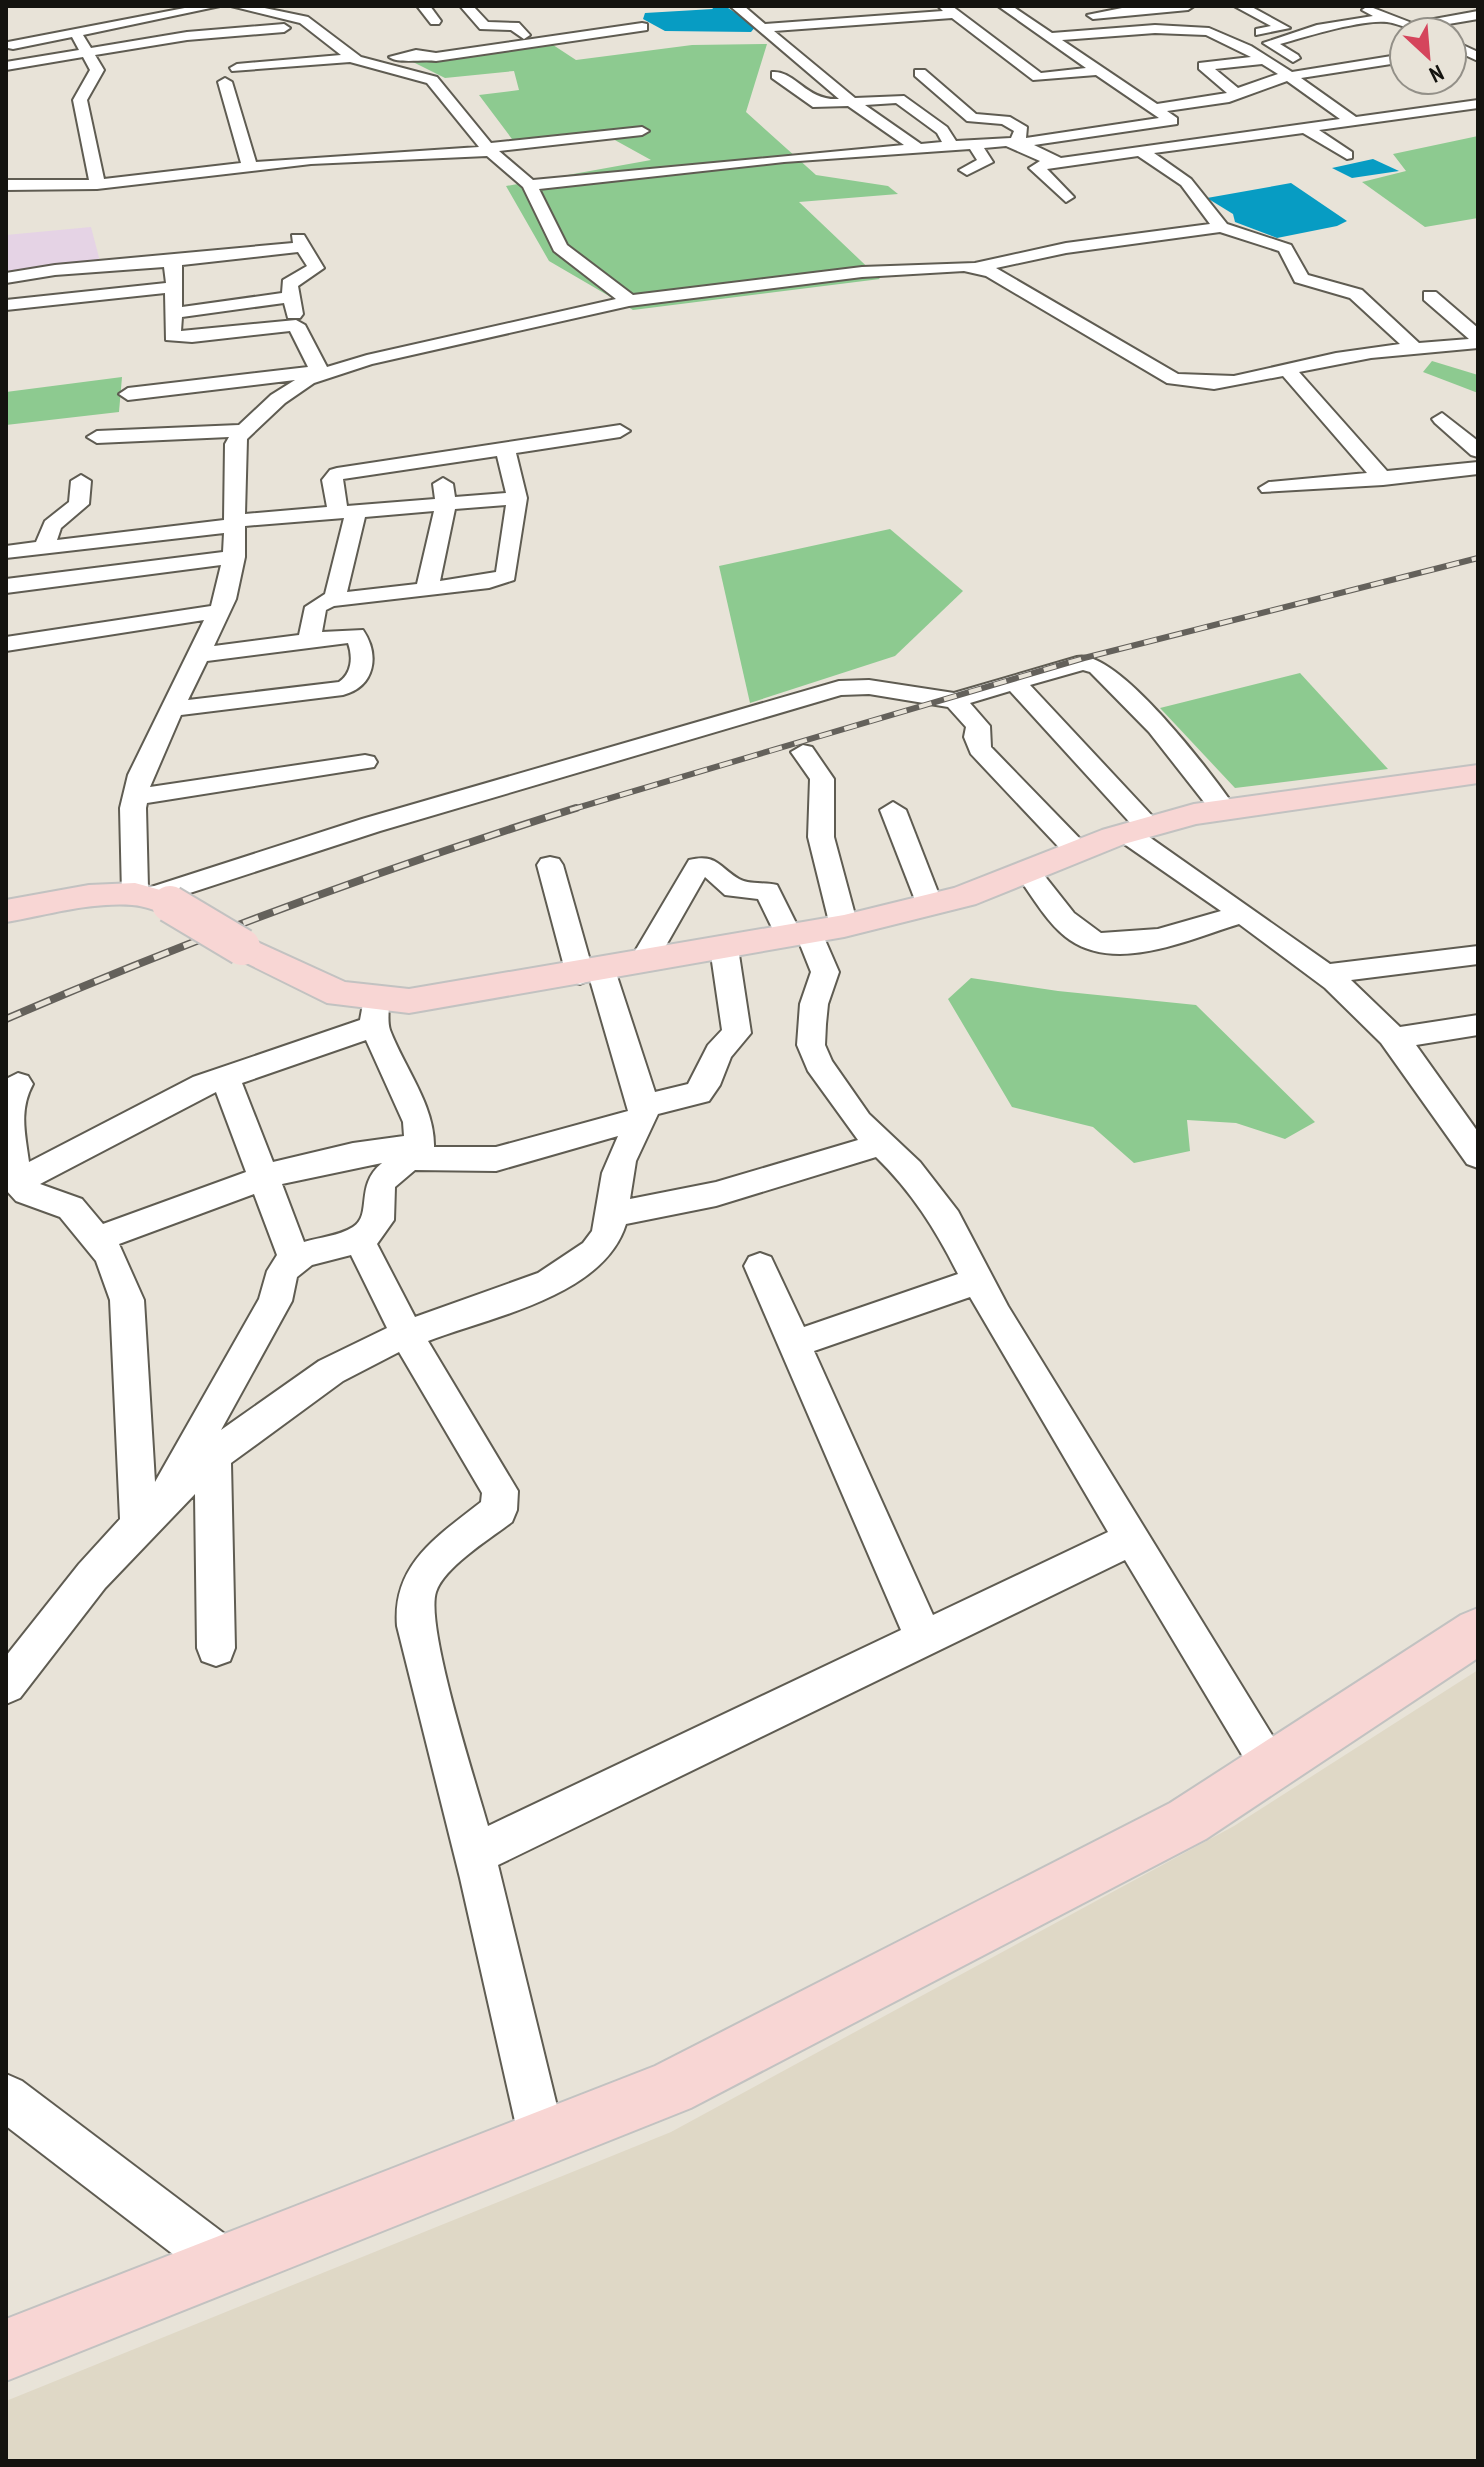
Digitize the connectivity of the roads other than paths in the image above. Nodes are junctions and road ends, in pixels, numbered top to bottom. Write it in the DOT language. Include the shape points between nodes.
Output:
graph roads {
  1 [pos="214,6"];
  2 [pos="237,6"];
  3 [pos="423,6"];
  4 [pos="466,6"];
  5 [pos="736,6"];
  6 [pos="1004,6"];
  7 [pos="1188,6"];
  8 [pos="1240,6"];
  9 [pos="1358,6"];
  10 [pos="1142,7"];
  11 [pos="950,10"];
  12 [pos="165,14"];
  13 [pos="627,14"];
  14 [pos="1073,18"];
  15 [pos="1387,18"];
  16 [pos="435,21"];
  17 [pos="123,22"];
  18 [pos="1037,22"];
  19 [pos="313,26"];
  20 [pos="642,27"];
  21 [pos="557,28"];
  22 [pos="763,28"];
  23 [pos="974,30"];
  24 [pos="74,32"];
  25 [pos="569,37"];
  26 [pos="1050,37"];
  27 [pos="1220,37"];
  28 [pos="176,38"];
  29 [pos="652,40"];
  30 [pos="528,43"];
  31 [pos="6,46"];
  32 [pos="132,49"];
  33 [pos="87,53"];
  34 [pos="353,57"];
  35 [pos="1293,58"];
  36 [pos="1261,60"];
  37 [pos="1388,61"];
  38 [pos="233,64"];
  39 [pos="6,66"];
  40 [pos="1098,71"];
  41 [pos="920,73"];
  42 [pos="777,75"];
  43 [pos="422,76"];
  44 [pos="1292,77"];
  45 [pos="225,82"];
  46 [pos="1237,95"];
  47 [pos="854,104"];
  48 [pos="1478,104"];
  49 [pos="1154,109"];
  50 [pos="878,120"];
  51 [pos="1171,121"];
  52 [pos="850,122"];
  53 [pos="1354,122"];
  54 [pos="1306,128"];
  55 [pos="642,131"];
  56 [pos="1087,133"];
  57 [pos="1018,142"];
  58 [pos="1204,143"];
  59 [pos="974,144"];
  60 [pos="952,146"];
  61 [pos="488,149"];
  62 [pos="919,149"];
  63 [pos="1141,151"];
  64 [pos="1117,154"];
  65 [pos="1347,155"];
  66 [pos="1050,162"];
  67 [pos="250,167"];
  68 [pos="967,170"];
  69 [pos="97,184"];
  70 [pos="6,185"];
  71 [pos="530,185"];
  72 [pos="1066,197"];
  73 [pos="1221,227"];
  74 [pos="168,262"];
  75 [pos="980,267"];
  76 [pos="84,269"];
  77 [pos="6,278"];
  78 [pos="174,287"];
  79 [pos="82,296"];
  80 [pos="1430,296"];
  81 [pos="290,297"];
  82 [pos="629,301"];
  83 [pos="6,305"];
  84 [pos="173,313"];
  85 [pos="81,320"];
  86 [pos="296,325"];
  87 [pos="1478,340"];
  88 [pos="1417,350"];
  89 [pos="1286,369"];
  90 [pos="320,372"];
  91 [pos="163,390"];
  92 [pos="128,394"];
  93 [pos="1442,419"];
  94 [pos="159,420"];
  95 [pos="620,431"];
  96 [pos="97,437"];
  97 [pos="239,437"];
  98 [pos="505,448"];
  99 [pos="1478,451"];
  100 [pos="438,457"];
  101 [pos="1478,468"];
  102 [pos="1383,479"];
  103 [pos="81,481"];
  104 [pos="1269,488"];
  105 [pos="517,498"];
  106 [pos="446,503"];
  107 [pos="347,512"];
  108 [pos="235,523"];
  109 [pos="171,533"];
  110 [pos="146,536"];
  111 [pos="44,548"];
  112 [pos="6,552"];
  113 [pos="234,554"];
  114 [pos="147,568"];
  115 [pos="6,586"];
  116 [pos="427,589"];
  117 [pos="334,600"];
  118 [pos="219,611"];
  119 [pos="310,639"];
  120 [pos="6,644"];
  121 [pos="197,655"];
  122 [pos="1015,683"];
  123 [pos="955,700"];
  124 [pos="170,709"];
  125 [pos="803,752"];
  126 [pos="365,762"];
  127 [pos="1478,774"];
  128 [pos="135,797"];
  129 [pos="893,810"];
  130 [pos="1224,810"];
  131 [pos="1137,830"];
  132 [pos="1078,852"];
  133 [pos="550,865"];
  134 [pos="1027,871"];
  135 [pos="151,899"];
  136 [pos="930,905"];
  137 [pos="6,911"];
  138 [pos="1240,914"];
  139 [pos="844,926"];
  140 [pos="799,934"];
  141 [pos="724,948"];
  142 [pos="1478,955"];
  143 [pos="642,963"];
  144 [pos="590,972"];
  145 [pos="1325,974"];
  146 [pos="375,1013"];
  147 [pos="1478,1025"];
  148 [pos="1393,1038"];
  149 [pos="225,1077"];
  150 [pos="18,1084"];
  151 [pos="1478,1107"];
  152 [pos="643,1112"];
  153 [pos="1448,1113"];
  154 [pos="882,1144"];
  155 [pos="413,1152"];
  156 [pos="1478,1156"];
  157 [pos="264,1177"];
  158 [pos="17,1182"];
  159 [pos="614,1214"];
  160 [pos="96,1239"];
  161 [pos="359,1240"];
  162 [pos="295,1259"];
  163 [pos="760,1266"];
  164 [pos="978,1281"];
  165 [pos="407,1335"];
  166 [pos="794,1344"];
  167 [pos="213,1459"];
  168 [pos="150,1514"];
  169 [pos="1132,1538"];
  170 [pos="1478,1631"];
  171 [pos="924,1638"];
  172 [pos="216,1648"];
  173 [pos="6,1685"];
  174 [pos="1271,1766"];
  175 [pos="475,1854"];
  176 [pos="6,2097"];
  177 [pos="542,2139"];
  178 [pos="225,2264"];
  179 [pos="6,2350"];
  1 -- 12 [label="street"];
  2 -- 19 [label="street"];
  3 -- 16 [label="street"];
  4 -- 30 [label="street" via="485,26 514,26"];
  5 -- 22 [label="street"];
  6 -- 18 [label="street"];
  7 -- 10 [label="street"];
  8 -- 27 [label="street" via="1284,28"];
  9 -- 15 [label="street"];
  10 -- 14 [label="street"];
  11 -- 22 [label="street"];
  11 -- 23 [label="street"];
  12 -- 17 [label="street"];
  12 -- 28 [label="street"];
  13 -- 20 [label="street"];
  15 -- 35 [label="street" via="1270,43"];
  17 -- 24 [label="street"];
  17 -- 32 [label="street"];
  18 -- 23 [label="street"];
  18 -- 26 [label="street"];
  19 -- 28 [label="street"];
  19 -- 34 [label="street"];
  20 -- 25 [label="street"];
  20 -- 29 [label="street"];
  21 -- 25 [label="street"];
  22 -- 47 [label="street"];
  23 -- 40 [label="street" via="1038,77"];
  24 -- 31 [label="street"];
  24 -- 33 [label="street"];
  25 -- 30 [label="street"];
  26 -- 27 [label="street" via="1199,30"];
  26 -- 40 [label="street"];
  27 -- 36 [label="street"];
  28 -- 32 [label="street"];
  30 -- 34 [label="street"];
  30 -- 43 [label="street" via="470,66"];
  32 -- 33 [label="street"];
  33 -- 39 [label="street"];
  33 -- 69 [label="street" via="97,73 81,105"];
  34 -- 38 [label="street"];
  34 -- 43 [label="street"];
  36 -- 44 [label="street"];
  36 -- 46 [label="street" via="1204,66"];
  37 -- 44 [label="street"];
  40 -- 49 [label="street"];
  41 -- 57 [label="street" via="972,118 1016,124 1022,130"];
  42 -- 47 [label="street" via="813,103"];
  43 -- 61 [label="street" via="432,80"];
  44 -- 46 [label="street"];
  44 -- 53 [label="street"];
  45 -- 67 [label="street"];
  46 -- 49 [label="street"];
  47 -- 50 [label="street"];
  47 -- 60 [label="street" via="899,99 942,130"];
  48 -- 53 [label="street"];
  49 -- 51 [label="street"];
  50 -- 52 [label="street"];
  50 -- 62 [label="street"];
  51 -- 56 [label="street"];
  51 -- 58 [label="street"];
  53 -- 54 [label="street"];
  54 -- 58 [label="street"];
  54 -- 65 [label="street"];
  55 -- 61 [label="street"];
  56 -- 57 [label="street"];
  56 -- 64 [label="street"];
  57 -- 59 [label="street"];
  57 -- 66 [label="street"];
  58 -- 63 [label="street"];
  59 -- 60 [label="street"];
  59 -- 68 [label="street" via="986,162"];
  60 -- 62 [label="street"];
  61 -- 67 [label="street"];
  61 -- 71 [label="street"];
  62 -- 71 [label="street" via="833,148"];
  63 -- 64 [label="street"];
  63 -- 73 [label="street" via="1186,182"];
  64 -- 66 [label="street"];
  66 -- 72 [label="street" via="1037,168"];
  67 -- 69 [label="street"];
  69 -- 70 [label="street"];
  71 -- 82 [label="street" via="560,248"];
  73 -- 75 [label="street" via="1066,248"];
  73 -- 88 [label="street" via="1285,248 1301,278 1356,294"];
  74 -- 76 [label="street"];
  74 -- 78 [label="street" via="175,268"];
  74 -- 81 [label="street" via="232,262 300,242 316,268 289,284"];
  75 -- 82 [label="street" via="862,272"];
  75 -- 89 [label="street" via="1173,379 1208,384"];
  76 -- 77 [label="street"];
  76 -- 79 [label="street"];
  78 -- 79 [label="street"];
  78 -- 84 [label="street"];
  79 -- 83 [label="street"];
  79 -- 85 [label="street"];
  80 -- 87 [label="street"];
  81 -- 84 [label="street" via="236,298"];
  81 -- 86 [label="street"];
  82 -- 90 [label="street"];
  84 -- 86 [label="street" via="172,336 179,338"];
  86 -- 90 [label="street"];
  87 -- 88 [label="street"];
  88 -- 89 [label="street" via="1338,357"];
  89 -- 102 [label="street"];
  90 -- 91 [label="street"];
  90 -- 97 [label="street" via="278,399"];
  91 -- 92 [label="street"];
  91 -- 94 [label="street"];
  93 -- 99 [label="street"];
  94 -- 96 [label="street"];
  94 -- 97 [label="street"];
  95 -- 98 [label="street"];
  97 -- 108 [label="street"];
  98 -- 100 [label="street"];
  98 -- 105 [label="street"];
  100 -- 106 [label="street"];
  100 -- 107 [label="street" via="337,474 332,480"];
  101 -- 102 [label="street"];
  102 -- 104 [label="street"];
  103 -- 111 [label="street" via="79,504 52,525"];
  105 -- 106 [label="street"];
  105 -- 116 [label="street" via="506,575"];
  106 -- 107 [label="street"];
  106 -- 116 [label="street"];
  107 -- 108 [label="street"];
  107 -- 117 [label="street"];
  108 -- 109 [label="street"];
  108 -- 113 [label="street"];
  109 -- 110 [label="street"];
  109 -- 113 [label="street"];
  110 -- 111 [label="street"];
  110 -- 114 [label="street"];
  111 -- 112 [label="street"];
  113 -- 114 [label="street"];
  113 -- 118 [label="street"];
  114 -- 115 [label="street"];
  116 -- 117 [label="street"];
  117 -- 119 [label="street" via="316,607"];
  118 -- 120 [label="street"];
  118 -- 121 [label="street"];
  119 -- 121 [label="street"];
  119 -- 124 [label="street" via="347,634 359,638 358,683"];
  121 -- 124 [label="street"];
  122 -- 123 [label="street"];
  122 -- 130 [label="street" via="1085,662 1099,666 1193,768"];
  122 -- 131 [label="street"];
  123 -- 132 [label="street" via="978,726 980,749"];
  123 -- 135 [label="street" via="876,686 839,688 371,825"];
  124 -- 128 [label="street"];
  125 -- 139 [label="street" via="822,779 821,837"];
  126 -- 128 [label="street"];
  127 -- 130 [label="main road"];
  128 -- 135 [label="street"];
  129 -- 136 [label="street"];
  130 -- 131 [label="main road"];
  131 -- 132 [label="main road"];
  131 -- 138 [label="street"];
  132 -- 134 [label="main road"];
  133 -- 144 [label="street"];
  134 -- 136 [label="main road"];
  134 -- 138 [label="street" via="1078,933 1106,945 1131,944"];
  135 -- 137 [label="main road" via="89,896"];
  135 -- 146 [label="main road, bridge"];
  136 -- 139 [label="main road"];
  138 -- 145 [label="street"];
  139 -- 140 [label="main road"];
  140 -- 141 [label="main road"];
  140 -- 143 [label="street" via="768,891 734,889 715,869 698,866"];
  140 -- 154 [label="street" via="825,972 814,1004 811,1045 836,1094"];
  141 -- 143 [label="main road"];
  141 -- 152 [label="street" via="737,1033 718,1052 698,1093"];
  142 -- 145 [label="street"];
  143 -- 144 [label="main road"];
  144 -- 146 [label="main road" via="409,1001"];
  144 -- 152 [label="street"];
  145 -- 148 [label="street"];
  146 -- 149 [label="street"];
  146 -- 155 [label="street" via="422,1134"];
  147 -- 148 [label="street"];
  148 -- 153 [label="street"];
  149 -- 157 [label="street"];
  149 -- 158 [label="street"];
  150 -- 158 [label="street" via="8,1110"];
  151 -- 153 [label="street"];
  152 -- 155 [label="street" via="496,1159"];
  152 -- 159 [label="street" via="621,1161"];
  153 -- 156 [label="street"];
  154 -- 159 [label="street" via="716,1194"];
  154 -- 164 [label="street" via="932,1198"];
  155 -- 157 [label="street" via="353,1155"];
  155 -- 161 [label="street" via="381,1182 378,1221"];
  157 -- 160 [label="street"];
  157 -- 162 [label="street"];
  158 -- 160 [label="street" via="27,1192 71,1208"];
  159 -- 165 [label="street" via="597,1250 548,1284"];
  160 -- 168 [label="street" via="110,1255 127,1300"];
  161 -- 162 [label="street"];
  161 -- 165 [label="street"];
  162 -- 168 [label="street" via="283,1270 275,1301"];
  163 -- 166 [label="street"];
  164 -- 166 [label="street"];
  164 -- 169 [label="street"];
  165 -- 167 [label="street" via="332,1370"];
  165 -- 175 [label="street" via="500,1491 499,1510 434,1564 419,1584 415,1607 418,1640"];
  166 -- 171 [label="street"];
  167 -- 168 [label="street"];
  167 -- 172 [label="street"];
  168 -- 173 [label="street" via="91,1577"];
  169 -- 171 [label="street"];
  169 -- 174 [label="street"];
  170 -- 174 [label="main road"];
  171 -- 175 [label="street"];
  174 -- 177 [label="main road" via="1188,1821 671,2088"];
  175 -- 177 [label="street"];
  176 -- 178 [label="street"];
  177 -- 178 [label="main road"];
  178 -- 179 [label="main road"];
}
